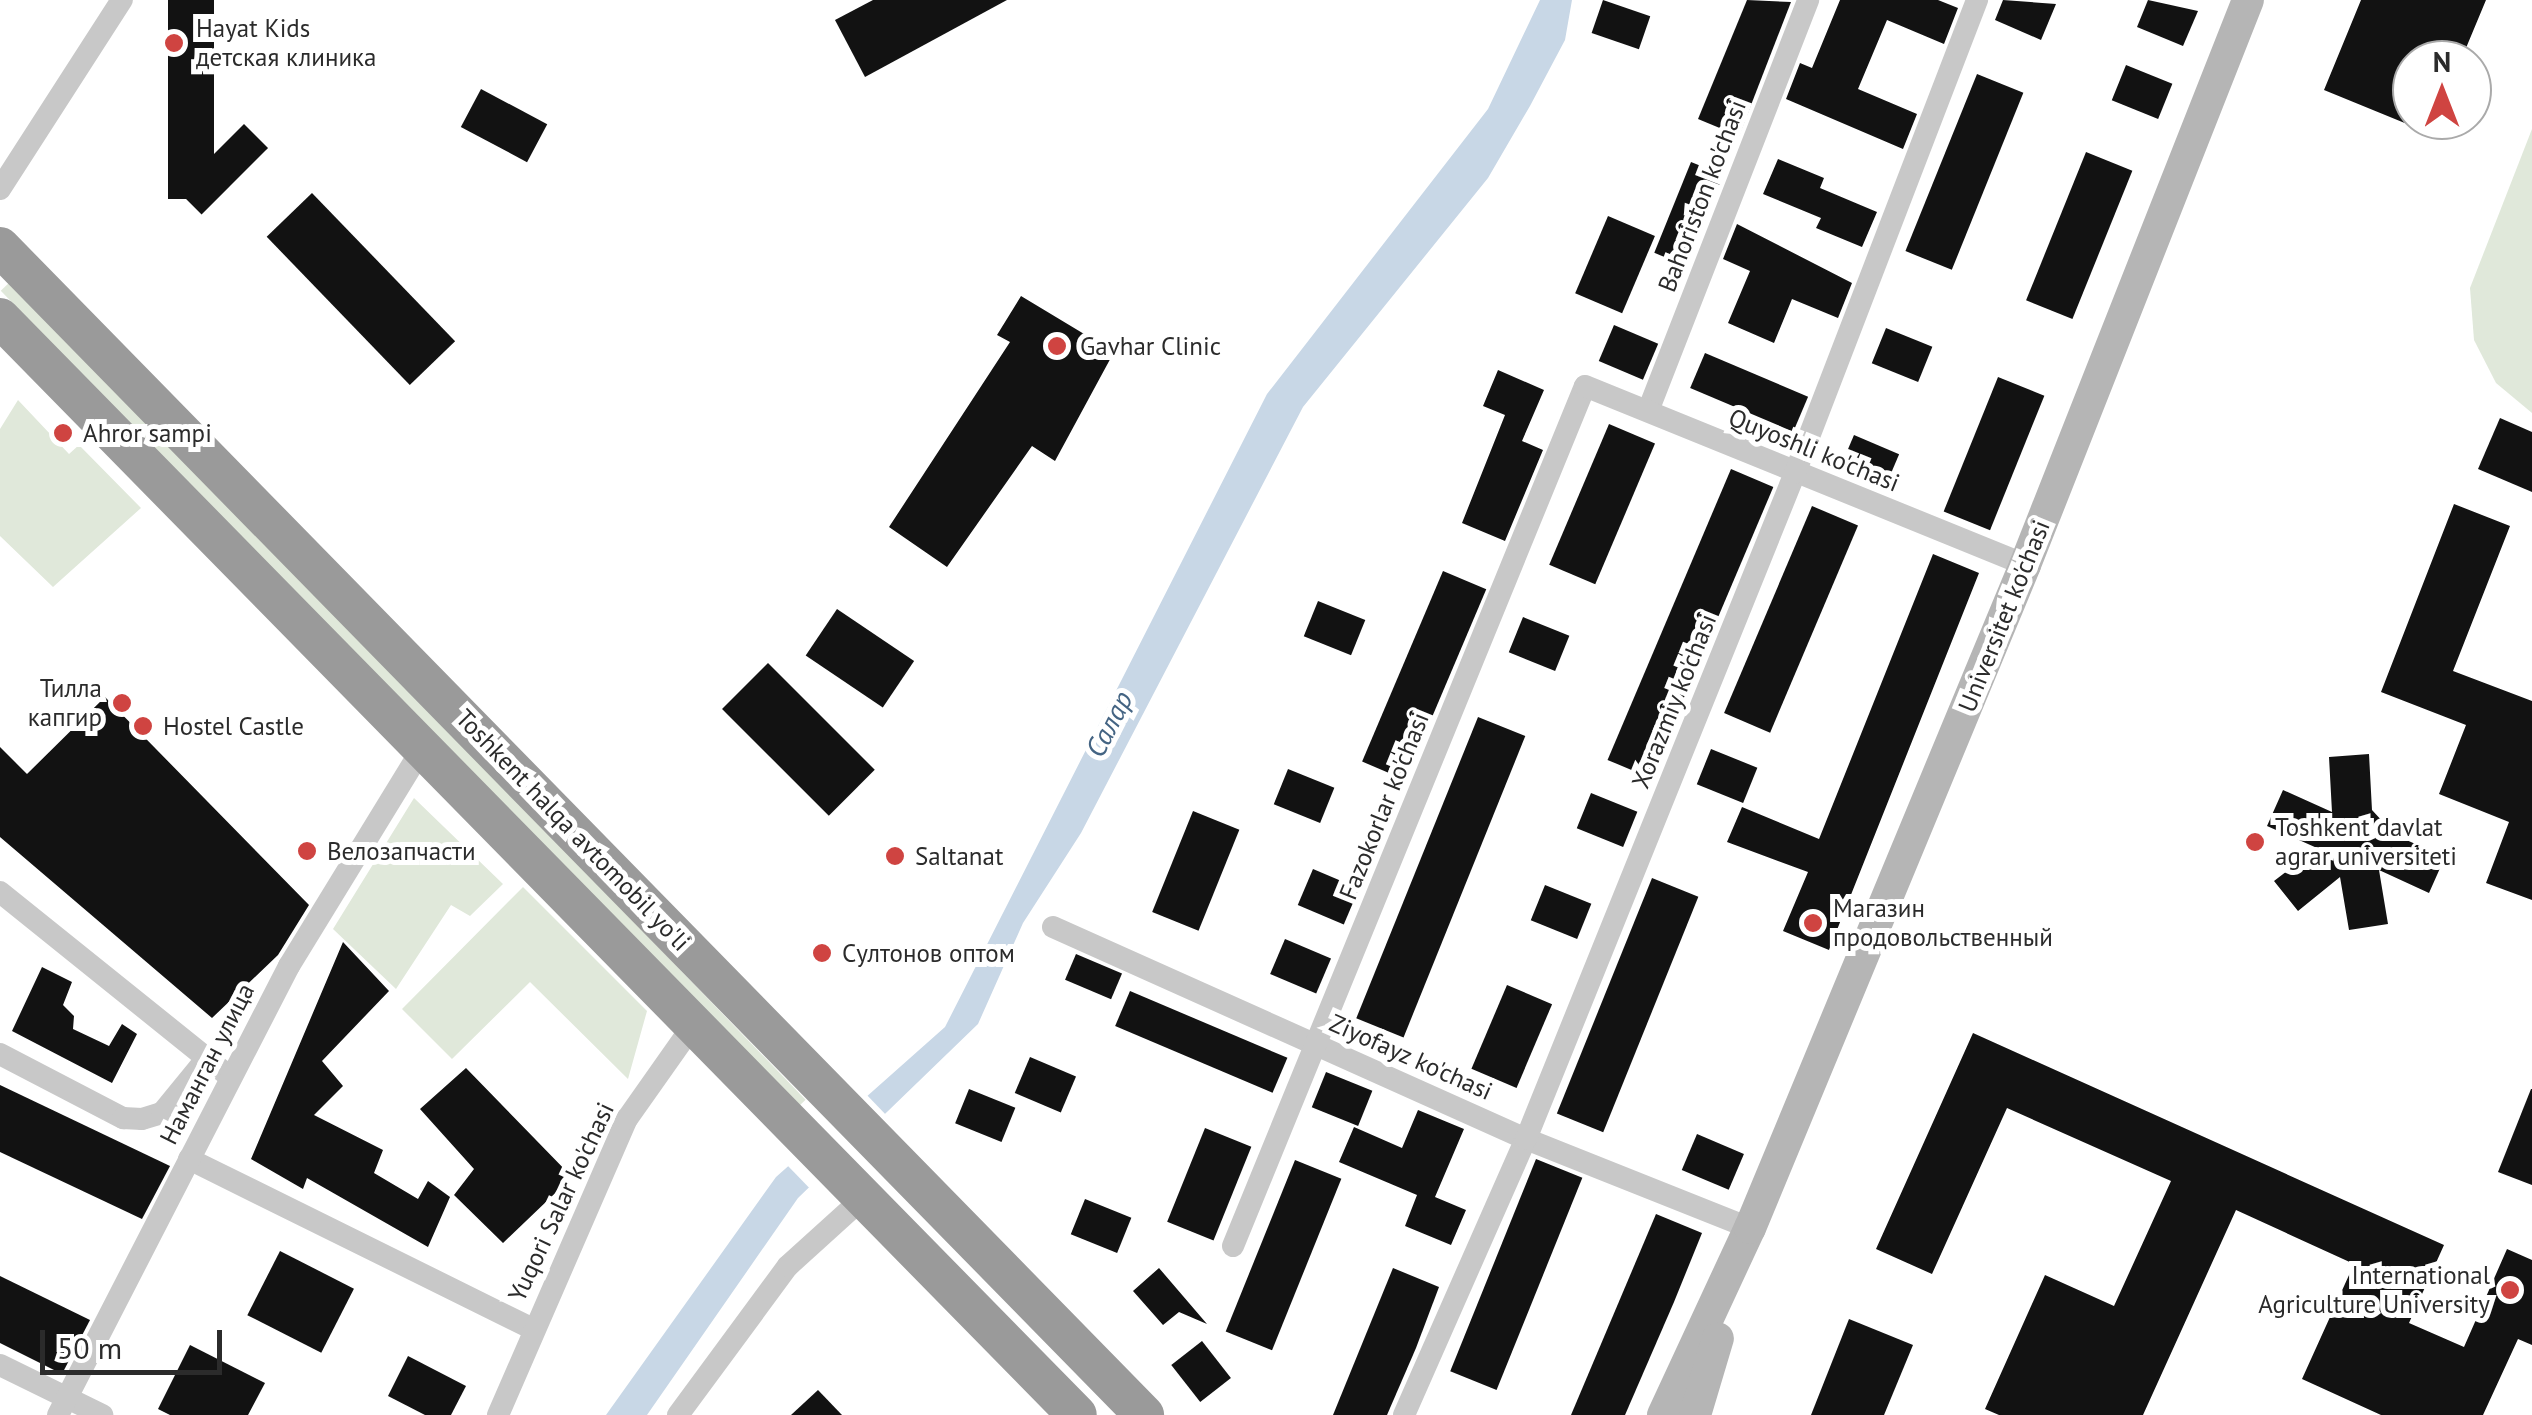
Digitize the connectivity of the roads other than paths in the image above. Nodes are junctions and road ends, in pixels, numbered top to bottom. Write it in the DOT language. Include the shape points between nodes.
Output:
graph roads {
  1 [pos="122,0"];
  2 [pos="1808,0"];
  3 [pos="1977,0"];
  4 [pos="2248,0"];
  5 [pos="0,189"];
  6 [pos="0,247"];
  7 [pos="0,318"];
  8 [pos="1585,386"];
  9 [pos="1648,412"];
  10 [pos="1796,473"];
  11 [pos="2025,565"];
  12 [pos="422,748"];
  13 [pos="0,892"];
  14 [pos="1053,927"];
  15 [pos="694,1024"];
  16 [pos="1316,1044"];
  17 [pos="0,1054"];
  18 [pos="206,1058"];
  19 [pos="230,1077"];
  20 [pos="1526,1138"];
  21 [pos="190,1159"];
  22 [pos="856,1188"];
  23 [pos="1750,1228"];
  24 [pos="1233,1246"];
  25 [pos="532,1328"];
  26 [pos="0,1365"];
  27 [pos="62,1406"];
  28 [pos="1063,1410"];
  29 [pos="102,1415"];
  30 [pos="498,1415"];
  31 [pos="678,1415"];
  32 [pos="1144,1415"];
  33 [pos="1404,1415"];
  34 [pos="1664,1415"];
  35 [pos="1695,1415"];
  1 -- 5 [label="street"];
  2 -- 9 [label="street, Bahoriston ko'chasi"];
  3 -- 10 [label="street, Xorazmiy ko'chasi"];
  4 -- 11 [label="main road, Universitet ko'chasi"];
  6 -- 32 [label="highway, Toshkent halqa avtomobil yo'li"];
  7 -- 12 [label="highway, Toshkent halqa avtomobil yo'li"];
  8 -- 9 [label="street, Quyoshli ko'chasi"];
  8 -- 16 [label="street, Fazokorlar ko'chasi"];
  9 -- 10 [label="street, Quyoshli ko'chasi"];
  10 -- 11 [label="street, Quyoshli ko'chasi"];
  10 -- 20 [label="street, Xorazmiy ko'chasi"];
  11 -- 23 [label="main road, Universitet ko'chasi"];
  12 -- 15 [label="highway, Toshkent halqa avtomobil yo'li"];
  12 -- 19 [label="street, Наманган улица"];
  13 -- 18 [label="street"];
  14 -- 16 [label="street, Ziyofayz ko'chasi"];
  15 -- 22 [label="highway, Toshkent halqa avtomobil yo'li"];
  15 -- 25 [label="street, Yuqori Salar ko'chasi" via="627,1118"];
  16 -- 20 [label="street, Ziyofayz ko'chasi"];
  16 -- 24 [label="street, Fazokorlar ko'chasi"];
  17 -- 18 [label="street" via="123,1118 142,1120 162,1112"];
  18 -- 19 [label="street"];
  19 -- 21 [label="street, Наманган улица"];
  20 -- 23 [label="street, Ziyofayz ko'chasi"];
  20 -- 33 [label="street, Xorazmiy ko'chasi"];
  21 -- 25 [label="street"];
  21 -- 27 [label="street, Наманган улица"];
  22 -- 28 [label="highway, Toshkent halqa avtomobil yo'li"];
  22 -- 31 [label="street" via="788,1266"];
  23 -- 34 [label="main road, Universitet ko'chasi"];
  23 -- 35 [label="main road, Universitet ko'chasi"];
  25 -- 30 [label="street, Yuqori Salar ko'chasi"];
  26 -- 27 [label="street"];
  27 -- 29 [label="street"];
}
